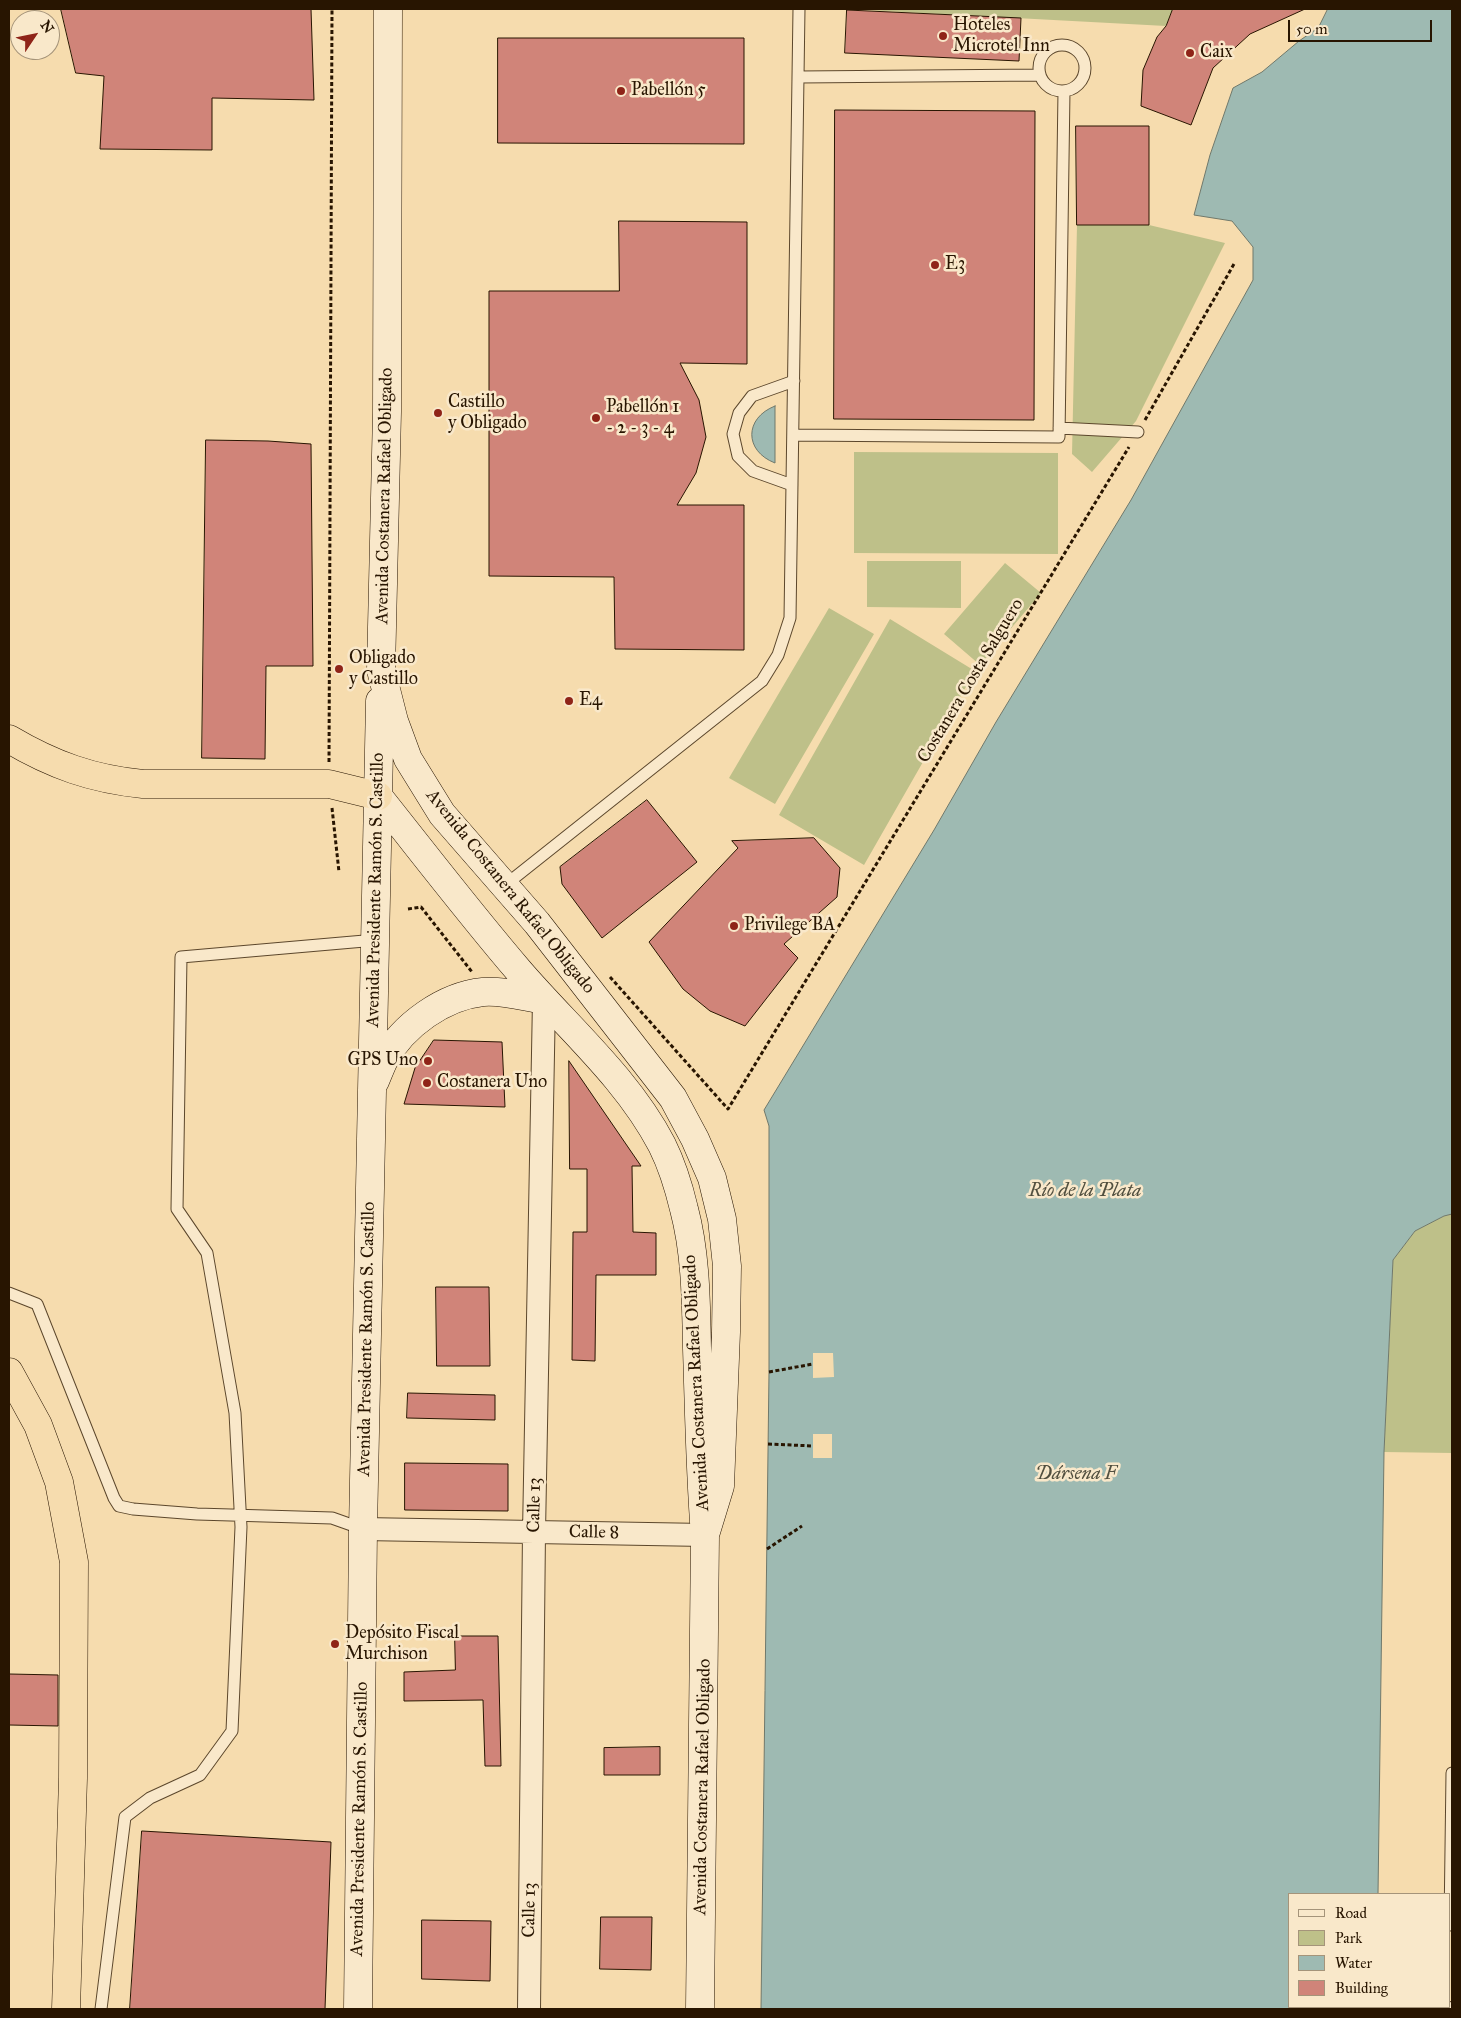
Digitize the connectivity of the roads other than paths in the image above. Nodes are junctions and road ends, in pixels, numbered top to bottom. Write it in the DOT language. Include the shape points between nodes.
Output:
graph roads {
  1 [pos="388,9"];
  2 [pos="799,9"];
  3 [pos="1040,75"];
  4 [pos="798,77"];
  5 [pos="1064,91"];
  6 [pos="794,381"];
  7 [pos="1059,428"];
  8 [pos="1138,432"];
  9 [pos="793,435"];
  10 [pos="792,486"];
  11 [pos="381,670"];
  12 [pos="9,739"];
  13 [pos="378,796"];
  14 [pos="504,886"];
  15 [pos="376,940"];
  16 [pos="544,1000"];
  17 [pos="372,1087"];
  18 [pos="9,1292"];
  19 [pos="9,1372"];
  20 [pos="241,1515"];
  21 [pos="363,1529"];
  22 [pos="534,1532"];
  23 [pos="705,1535"];
  24 [pos="1452,1773"];
  25 [pos="1450,1893"];
  26 [pos="66,2009"];
  27 [pos="101,2009"];
  28 [pos="358,2009"];
  29 [pos="529,2009"];
  30 [pos="700,2009"];
  1 -- 11 [label="main road, Avenida Costanera Rafael Obligado" via="387,412"];
  2 -- 4 [label="lane"];
  3 -- 4 [label="lane"];
  3 -- 5 [label="lane" via="1049,87"];
  3 -- 5 [label="lane" via="1040,60 1049,48 1064,44 1077,50 1085,64 1082,79"];
  4 -- 6 [label="lane"];
  5 -- 7 [label="lane"];
  6 -- 9 [label="lane"];
  6 -- 10 [label="lane" via="752,396 738,413 732,434 738,456 753,472"];
  7 -- 8 [label="lane"];
  7 -- 9 [label="lane" via="1059,437"];
  9 -- 10 [label="lane"];
  10 -- 14 [label="lane" via="790,618 778,655 762,681"];
  11 -- 13 [label="main road, Avenida Presidente Ramón S. Castillo"];
  11 -- 14 [label="main road, Avenida Costanera Rafael Obligado" via="408,759 442,814"];
  12 -- 13 [label="highway" via="69,768 117,781 143,784 329,784"];
  13 -- 15 [label="main road, Avenida Presidente Ramón S. Castillo"];
  13 -- 16 [label="main road, Avenida Costanera Rafael Obligado"];
  14 -- 23 [label="main road, Avenida Costanera Rafael Obligado" via="537,923 673,1098 696,1139 712,1178 722,1219 727,1266 726,1332 720,1486"];
  15 -- 17 [label="main road, Avenida Presidente Ramón S. Castillo"];
  15 -- 20 [label="lane" via="180,957 176,1209 207,1253 235,1413"];
  16 -- 17 [label="main road" via="484,992 454,1000 427,1014 403,1034 385,1059"];
  16 -- 22 [label="street, Calle 13"];
  16 -- 23 [label="main road, Avenida Costanera Rafael Obligado" via="607,1066 639,1108 662,1146 683,1203 695,1270"];
  17 -- 21 [label="main road, Avenida Presidente Ramón S. Castillo"];
  18 -- 20 [label="lane" via="37,1304 119,1506"];
  19 -- 26 [label="highway" via="38,1425 58,1482 74,1562 73,1778"];
  20 -- 21 [label="lane" via="332,1518"];
  20 -- 27 [label="lane" via="232,1731 200,1775 150,1798 125,1817"];
  21 -- 22 [label="street, Calle 8"];
  21 -- 28 [label="main road, Avenida Presidente Ramón S. Castillo"];
  22 -- 23 [label="street, Calle 8"];
  22 -- 29 [label="street, Calle 13"];
  23 -- 30 [label="main road, Avenida Costanera Rafael Obligado"];
  24 -- 25 [label="lane"];
}
